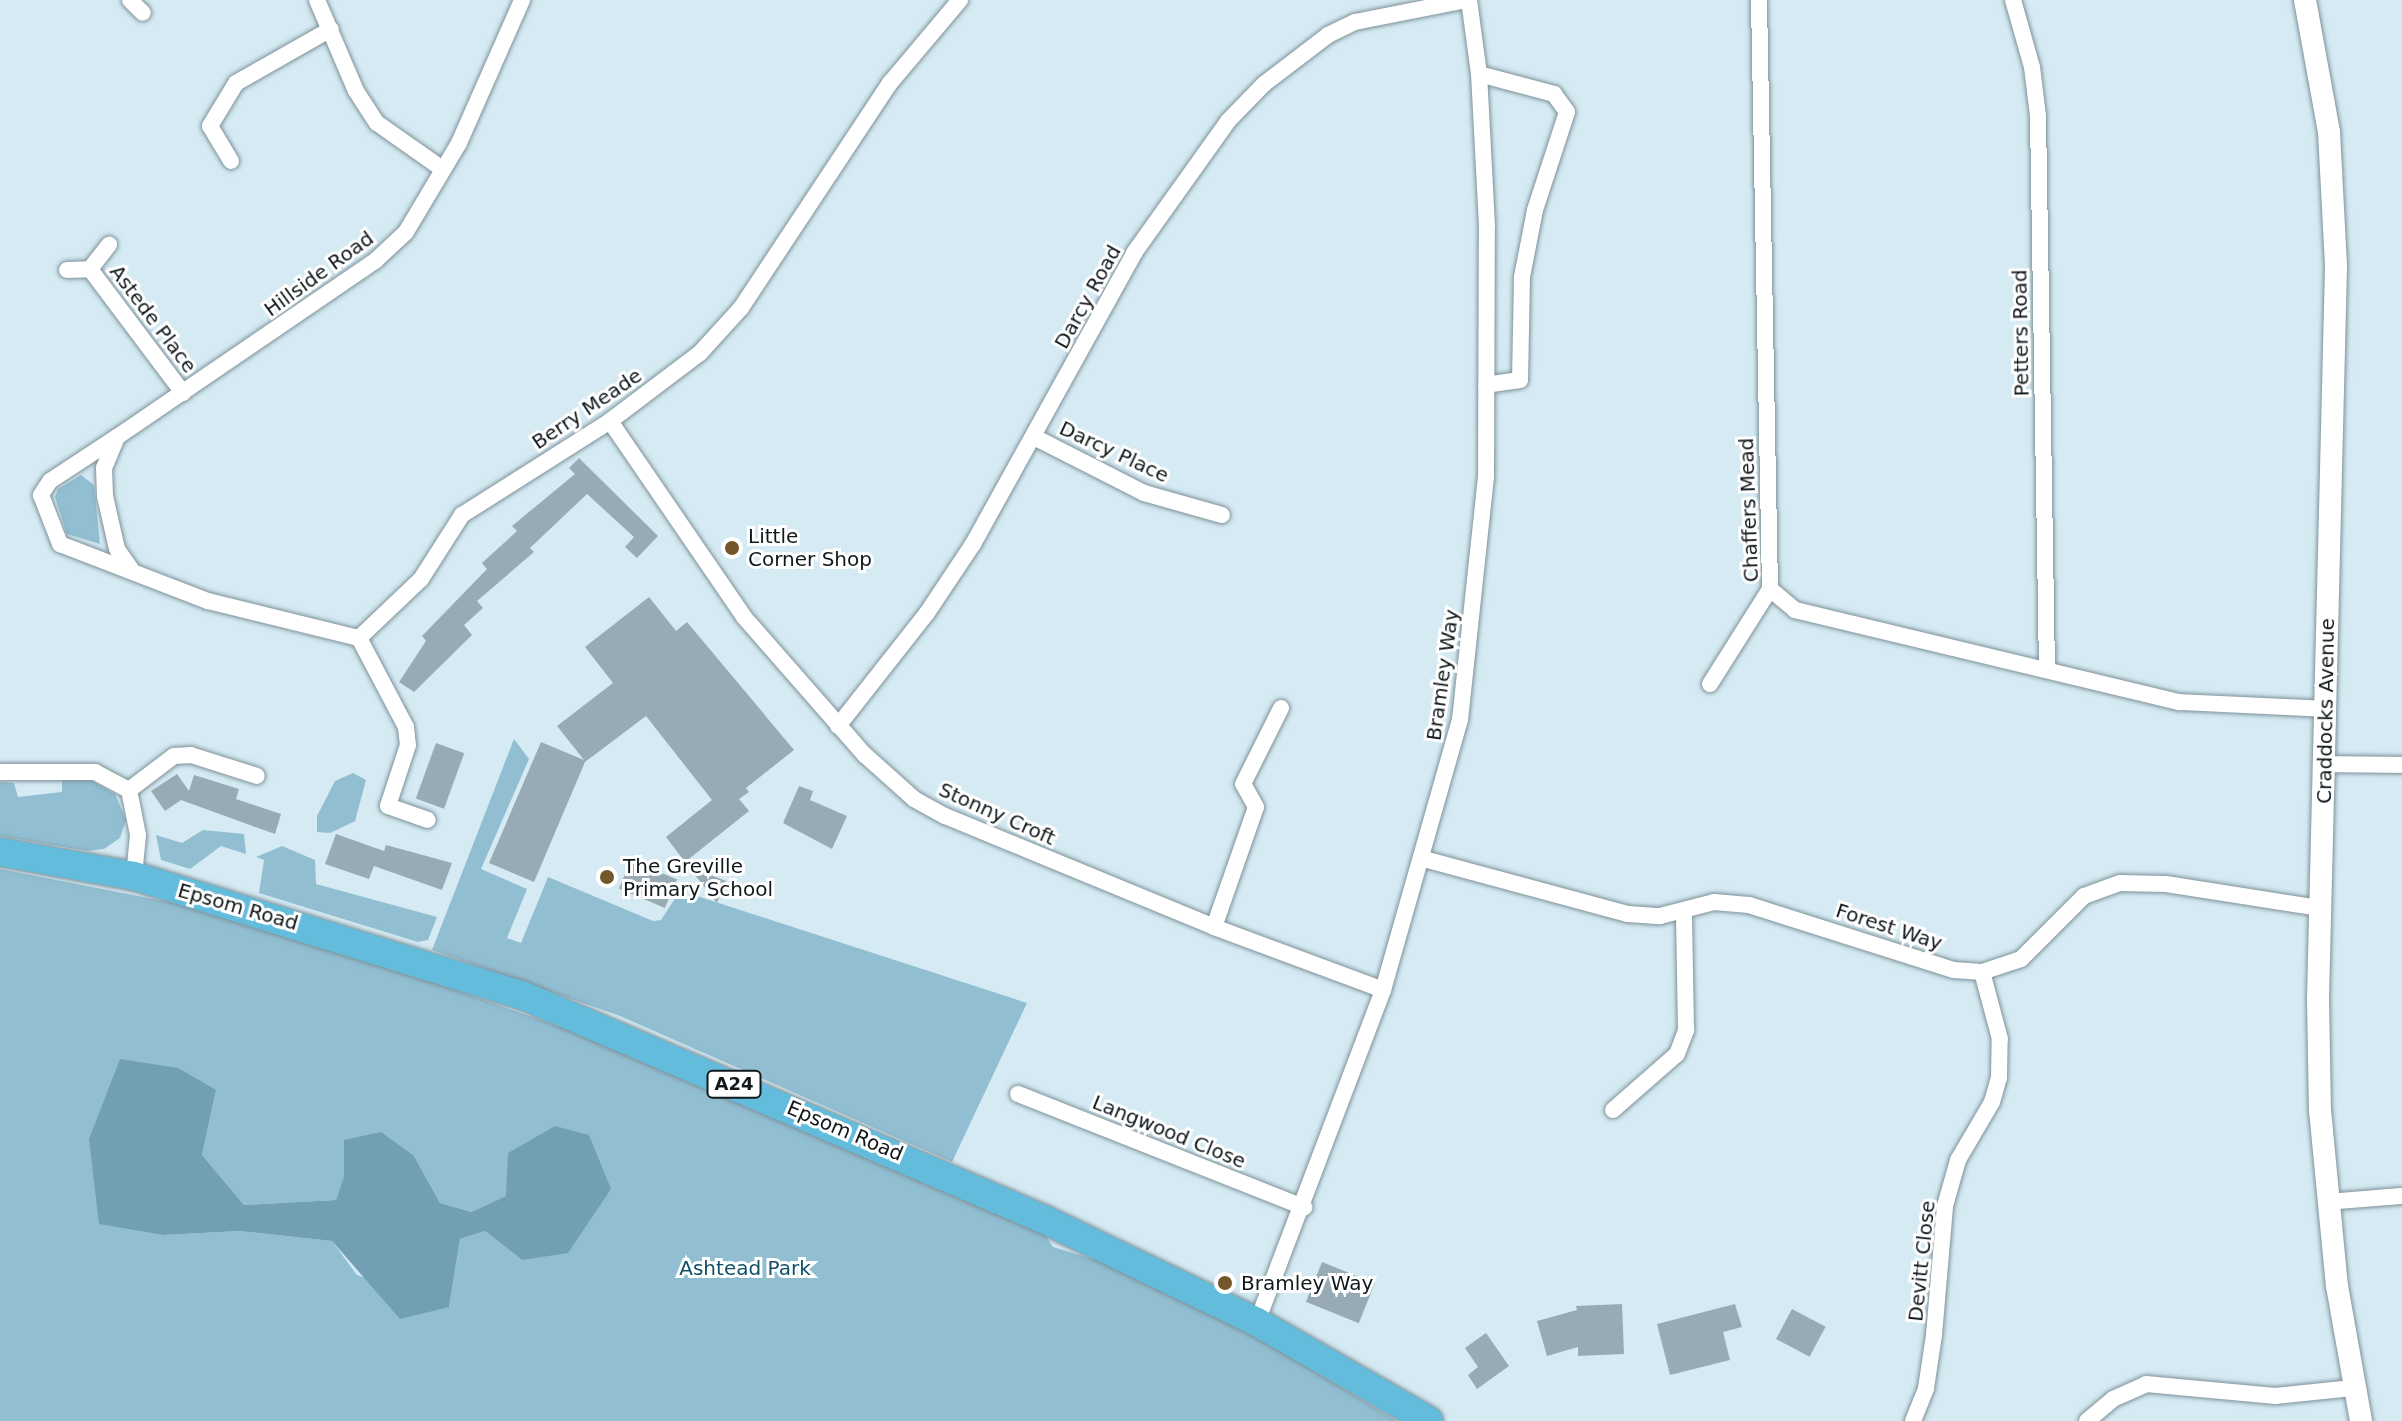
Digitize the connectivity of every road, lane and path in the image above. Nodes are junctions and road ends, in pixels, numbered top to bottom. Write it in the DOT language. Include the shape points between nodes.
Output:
graph roads {
  1 [pos="130,0"];
  2 [pos="317,0"];
  3 [pos="522,0"];
  4 [pos="960,0"];
  5 [pos="1468,0"];
  6 [pos="1759,0"];
  7 [pos="2013,0"];
  8 [pos="2305,0"];
  9 [pos="143,13"];
  10 [pos="331,29"];
  11 [pos="1479,74"];
  12 [pos="231,161"];
  13 [pos="441,168"];
  14 [pos="109,245"];
  15 [pos="90,269"];
  16 [pos="67,270"];
  17 [pos="1486,385"];
  18 [pos="183,393"];
  19 [pos="610,421"];
  20 [pos="117,437"];
  21 [pos="1036,438"];
  22 [pos="1222,515"];
  23 [pos="131,569"];
  24 [pos="1770,589"];
  25 [pos="359,638"];
  26 [pos="2047,670"];
  27 [pos="1710,684"];
  28 [pos="1281,708"];
  29 [pos="2326,709"];
  30 [pos="838,726"];
  31 [pos="2325,764"];
  32 [pos="2402,765"];
  33 [pos="0,772"];
  34 [pos="257,776"];
  35 [pos="129,790"];
  36 [pos="428,820"];
  37 [pos="0,852"];
  38 [pos="1424,859"];
  39 [pos="134,876"];
  40 [pos="2320,908"];
  41 [pos="1684,912"];
  42 [pos="1214,927"];
  43 [pos="1982,972"];
  44 [pos="1383,990"];
  45 [pos="1018,1094"];
  46 [pos="1613,1110"];
  47 [pos="2402,1196"];
  48 [pos="2327,1202"];
  49 [pos="1304,1207"];
  50 [pos="1257,1322"];
  51 [pos="2353,1388"];
  52 [pos="1429,1421"];
  53 [pos="1913,1421"];
  54 [pos="2087,1421"];
  55 [pos="2361,1421"];
  1 -- 9 [label="street"];
  2 -- 10 [label="street"];
  3 -- 13 [label="street, Hillside Road" via="459,143"];
  4 -- 19 [label="street, Berry Meade" via="890,83 741,308 700,353"];
  5 -- 11 [label="street, Bramley Way"];
  5 -- 21 [label="street, Darcy Road" via="1355,22 1328,35 1286,65 1228,121 1134,253"];
  6 -- 24 [label="street, Chaffers Mead"];
  7 -- 26 [label="street, Petters Road" via="2038,116"];
  8 -- 29 [label="street, Craddocks Avenue" via="2329,132 2335,252"];
  10 -- 12 [label="street" via="236,83 210,126"];
  10 -- 13 [label="street" via="356,91 377,123"];
  11 -- 17 [label="street, Bramley Way" via="1487,226"];
  11 -- 17 [label="street" via="1554,94 1567,112 1535,210 1522,277 1520,380"];
  13 -- 18 [label="street, Hillside Road" via="420,213 375,261"];
  14 -- 15 [label="street, Astede Place"];
  15 -- 16 [label="street, Astede Place"];
  15 -- 18 [label="street, Astede Place"];
  17 -- 38 [label="street, Bramley Way" via="1486,476 1460,720"];
  18 -- 20 [label="street, Hillside Road"];
  19 -- 25 [label="street, Berry Meade" via="462,515 421,579"];
  19 -- 30 [label="street, Stonny Croft" via="724,590"];
  20 -- 23 [label="street" via="104,468 105,496 117,549"];
  20 -- 23 [label="street, Hillside Road" via="50,481 41,495 60,544"];
  21 -- 22 [label="street, Darcy Place" via="1144,493"];
  21 -- 30 [label="street, Darcy Road" via="927,613"];
  23 -- 25 [label="street" via="208,601"];
  24 -- 26 [label="street, Chaffers Mead" via="1795,610"];
  24 -- 27 [label="street"];
  25 -- 36 [label="street" via="406,727 408,745 388,806"];
  26 -- 29 [label="street, Chaffers Mead" via="2179,702"];
  28 -- 42 [label="street" via="1243,784 1256,807"];
  29 -- 31 [label="street, Craddocks Avenue"];
  30 -- 42 [label="street, Stonny Croft" via="891,781 945,816"];
  31 -- 32 [label="street"];
  31 -- 40 [label="street, Craddocks Avenue"];
  33 -- 35 [label="street" via="95,772"];
  34 -- 35 [label="street" via="191,755 174,756"];
  35 -- 39 [label="street" via="138,835"];
  37 -- 39 [label="highway, Epsom Road / A24"];
  38 -- 41 [label="street, Forest Way" via="1628,914"];
  38 -- 44 [label="street, Bramley Way"];
  39 -- 50 [label="highway, Epsom Road / A24" via="524,996 921,1164"];
  40 -- 43 [label="street, Forest Way" via="2166,884 2120,883 2084,896 2021,959"];
  40 -- 48 [label="street, Craddocks Avenue" via="2320,1110"];
  41 -- 43 [label="street, Forest Way" via="1714,902 1749,905 1954,970"];
  41 -- 46 [label="street" via="1686,1030 1677,1054"];
  42 -- 44 [label="street, Stonny Croft"];
  43 -- 53 [label="street, Devitt Close" via="2000,1039 1999,1078 1992,1102 1958,1160 1945,1206 1934,1335 1926,1388"];
  44 -- 49 [label="street, Bramley Way"];
  45 -- 49 [label="street, Langwood Close"];
  47 -- 48 [label="street"];
  48 -- 51 [label="street, Craddocks Avenue"];
  49 -- 50 [label="street, Bramley Way"];
  50 -- 52 [label="highway, Epsom Road / A24"];
  51 -- 54 [label="street" via="2275,1396 2146,1384 2113,1399"];
  51 -- 55 [label="street, Craddocks Avenue"];
}
